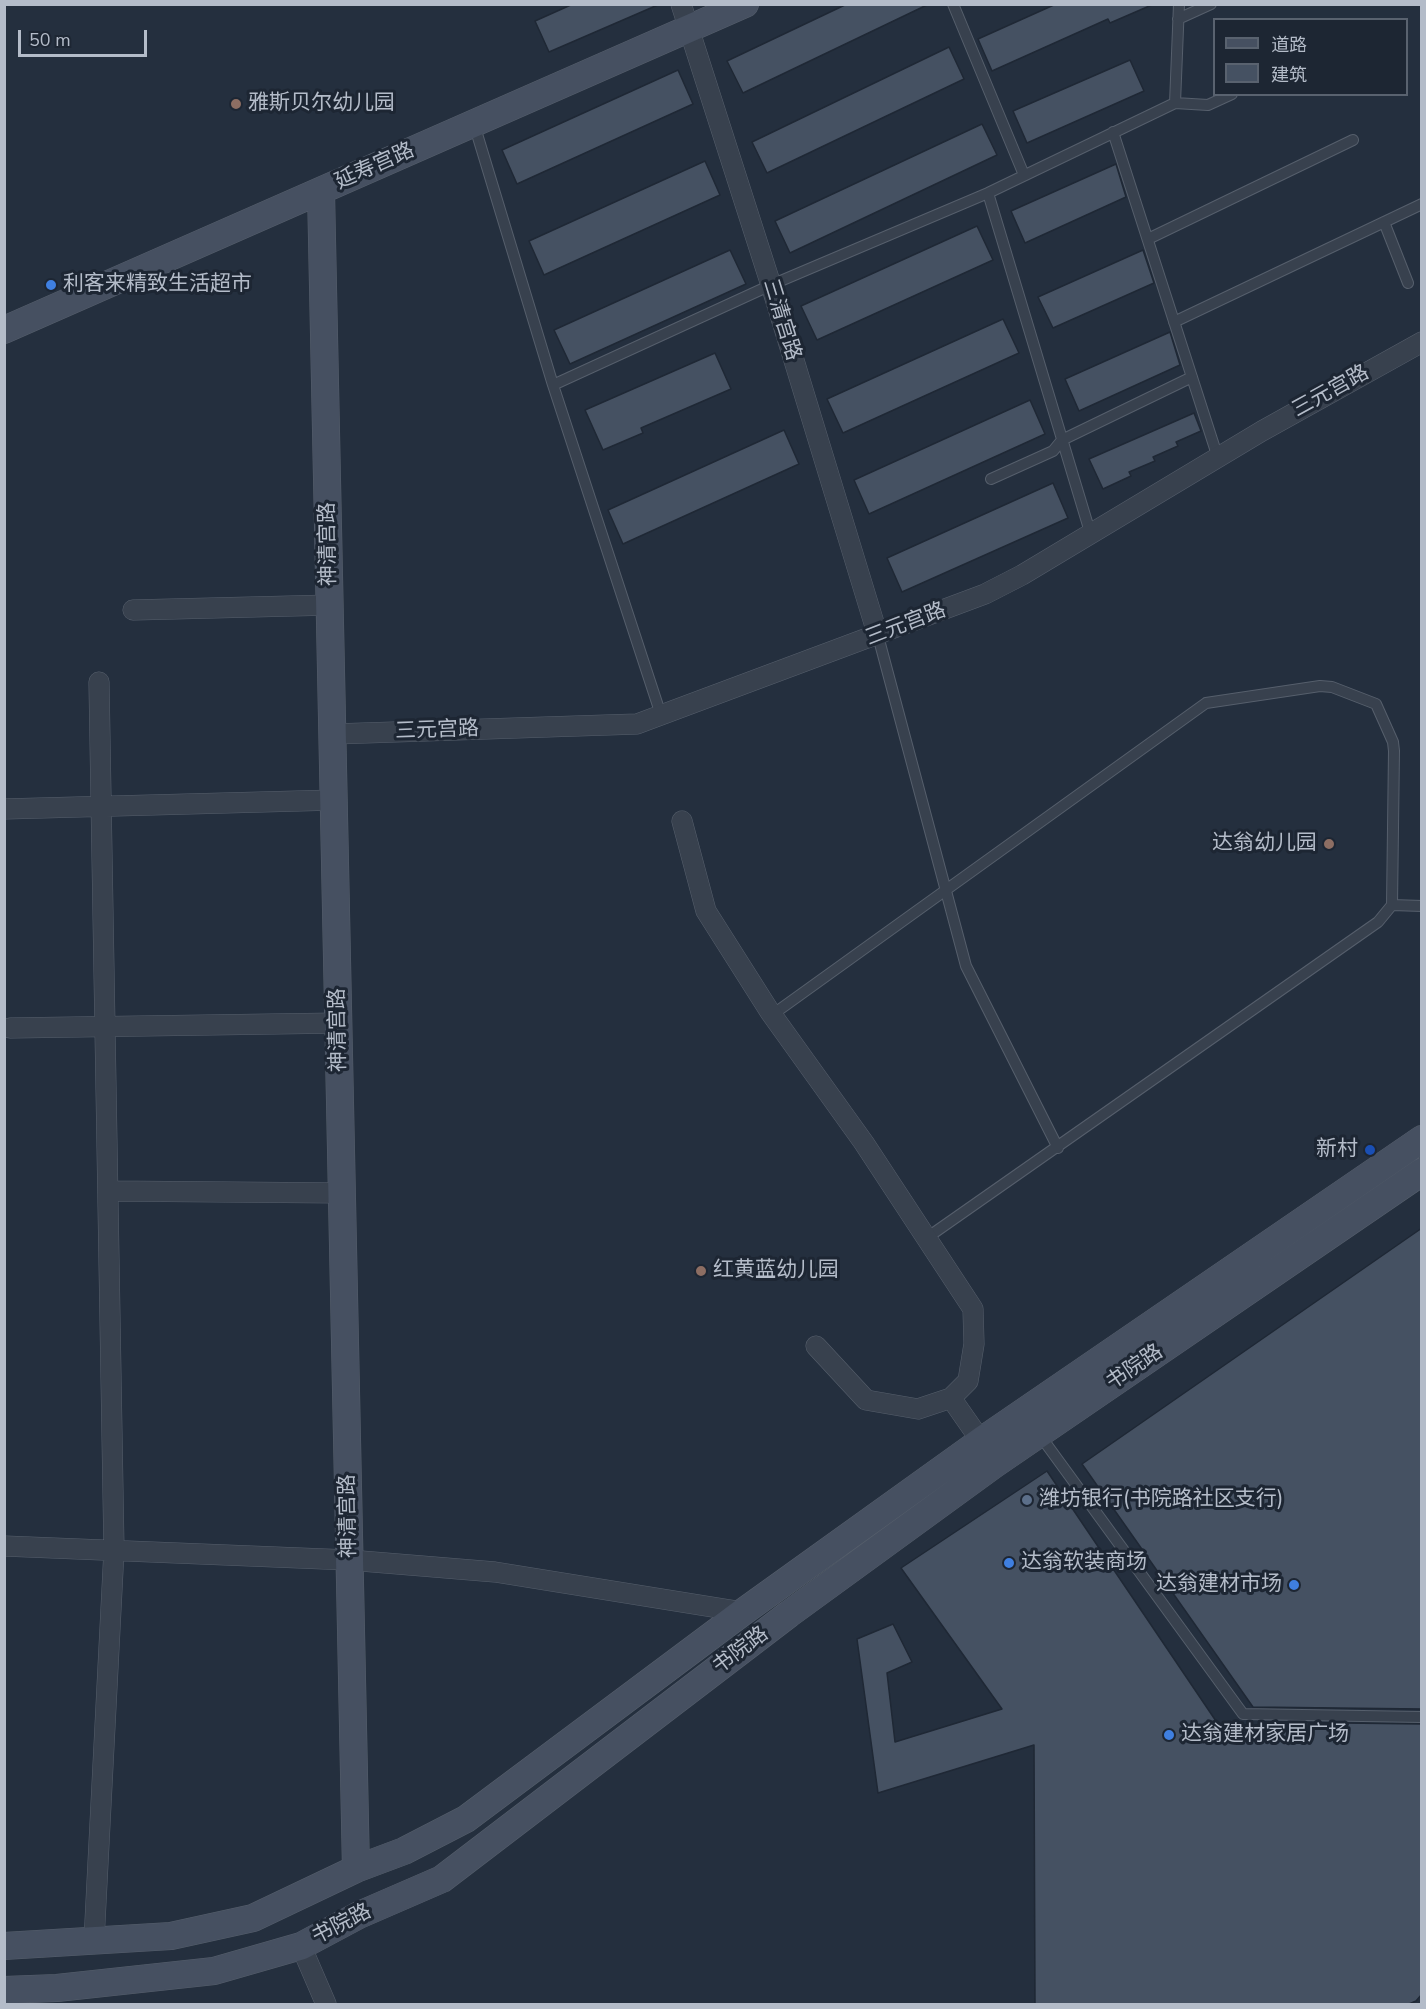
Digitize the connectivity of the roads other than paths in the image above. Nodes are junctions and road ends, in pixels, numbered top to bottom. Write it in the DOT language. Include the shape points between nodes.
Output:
graph roads {
  1 [pos="745,4"];
  2 [pos="953,4"];
  3 [pos="1179,4"];
  4 [pos="1211,4"];
  5 [pos="685,16"];
  6 [pos="1178,20"];
  7 [pos="1228,96"];
  8 [pos="1175,103"];
  9 [pos="474,123"];
  10 [pos="1113,132"];
  11 [pos="1353,140"];
  12 [pos="1024,175"];
  13 [pos="321,191"];
  14 [pos="988,193"];
  15 [pos="1422,204"];
  16 [pos="1384,222"];
  17 [pos="1148,239"];
  18 [pos="1408,283"];
  19 [pos="771,285"];
  20 [pos="1174,322"];
  21 [pos="4,330"];
  22 [pos="1422,342"];
  23 [pos="1192,377"];
  24 [pos="553,385"];
  25 [pos="1062,440"];
  26 [pos="1218,458"];
  27 [pos="991,478"];
  28 [pos="1090,532"];
  29 [pos="331,605"];
  30 [pos="133,610"];
  31 [pos="878,636"];
  32 [pos="99,682"];
  33 [pos="661,715"];
  34 [pos="334,734"];
  35 [pos="335,800"];
  36 [pos="101,806"];
  37 [pos="4,808"];
  38 [pos="682,821"];
  39 [pos="945,888"];
  40 [pos="1392,905"];
  41 [pos="1422,906"];
  42 [pos="772,1015"];
  43 [pos="339,1023"];
  44 [pos="105,1026"];
  45 [pos="10,1028"];
  46 [pos="1422,1139"];
  47 [pos="1058,1148"];
  48 [pos="1422,1172"];
  49 [pos="108,1191"];
  50 [pos="342,1193"];
  51 [pos="928,1237"];
  52 [pos="816,1346"];
  53 [pos="951,1398"];
  54 [pos="1039,1433"];
  55 [pos="981,1442"];
  56 [pos="4,1546"];
  57 [pos="114,1550"];
  58 [pos="349,1560"];
  59 [pos="743,1612"];
  60 [pos="1422,1718"];
  61 [pos="356,1869"];
  62 [pos="94,1941"];
  63 [pos="4,1946"];
  64 [pos="300,1946"];
  65 [pos="4,1990"];
  66 [pos="57,1996"];
  67 [pos="326,2004"];
  1 -- 5 [label="main road, 延寿宫路"];
  2 -- 12 [label="lane"];
  3 -- 6 [label="lane"];
  4 -- 6 [label="lane"];
  5 -- 9 [label="main road, 延寿宫路"];
  5 -- 19 [label="street, 三清宫路"];
  6 -- 8 [label="lane"];
  7 -- 8 [label="lane" via="1208,105"];
  8 -- 10 [label="lane"];
  9 -- 13 [label="main road, 延寿宫路"];
  9 -- 24 [label="lane"];
  10 -- 12 [label="lane"];
  10 -- 17 [label="lane"];
  11 -- 17 [label="lane"];
  12 -- 14 [label="lane"];
  13 -- 21 [label="main road, 延寿宫路"];
  13 -- 29 [label="main road, 神清宫路"];
  14 -- 19 [label="lane"];
  14 -- 25 [label="lane"];
  15 -- 16 [label="lane"];
  16 -- 18 [label="lane"];
  16 -- 20 [label="lane"];
  17 -- 20 [label="lane"];
  19 -- 24 [label="lane"];
  19 -- 31 [label="street, 三清宫路"];
  20 -- 23 [label="lane"];
  22 -- 26 [label="street, 三元宫路"];
  23 -- 25 [label="lane"];
  23 -- 26 [label="lane"];
  24 -- 33 [label="lane"];
  25 -- 27 [label="lane" via="1053,451"];
  25 -- 28 [label="lane"];
  26 -- 28 [label="street, 三元宫路"];
  28 -- 31 [label="street, 三元宫路" via="1022,576"];
  29 -- 30 [label="street"];
  29 -- 34 [label="main road, 神清宫路"];
  31 -- 33 [label="street, 三元宫路"];
  31 -- 39 [label="lane"];
  32 -- 36 [label="street"];
  33 -- 34 [label="street, 三元宫路" via="637,724"];
  34 -- 35 [label="main road, 神清宫路"];
  35 -- 36 [label="street"];
  35 -- 43 [label="main road, 神清宫路"];
  36 -- 37 [label="street"];
  36 -- 44 [label="street"];
  38 -- 42 [label="street" via="706,910"];
  39 -- 40 [label="lane" via="1206,703 1320,686 1376,704 1393,742"];
  39 -- 42 [label="lane"];
  39 -- 47 [label="lane" via="966,966"];
  40 -- 41 [label="lane"];
  40 -- 47 [label="lane" via="1378,922"];
  42 -- 51 [label="street"];
  43 -- 44 [label="street"];
  43 -- 50 [label="main road, 神清宫路"];
  44 -- 45 [label="street"];
  44 -- 49 [label="street"];
  46 -- 55 [label="main road, 书院路"];
  47 -- 51 [label="lane"];
  48 -- 54 [label="main road, 书院路"];
  49 -- 50 [label="street"];
  49 -- 57 [label="street"];
  50 -- 58 [label="main road, 神清宫路"];
  51 -- 53 [label="street" via="973,1309 974,1344 968,1381"];
  52 -- 53 [label="street" via="866,1400 918,1409"];
  53 -- 55 [label="street"];
  54 -- 60 [label="lane" via="1244,1714"];
  54 -- 64 [label="main road, 书院路" via="789,1614 442,1879"];
  55 -- 59 [label="main road, 书院路"];
  56 -- 57 [label="street"];
  57 -- 58 [label="street"];
  57 -- 62 [label="street"];
  58 -- 59 [label="street" via="495,1572"];
  58 -- 61 [label="main road, 神清宫路"];
  59 -- 61 [label="main road, 书院路" via="466,1819 404,1851"];
  61 -- 62 [label="main road, 书院路" via="253,1918 171,1936"];
  62 -- 63 [label="main road, 书院路"];
  64 -- 66 [label="main road, 书院路" via="213,1971"];
  64 -- 67 [label="street"];
  65 -- 66 [label="main road, 书院路"];
}
